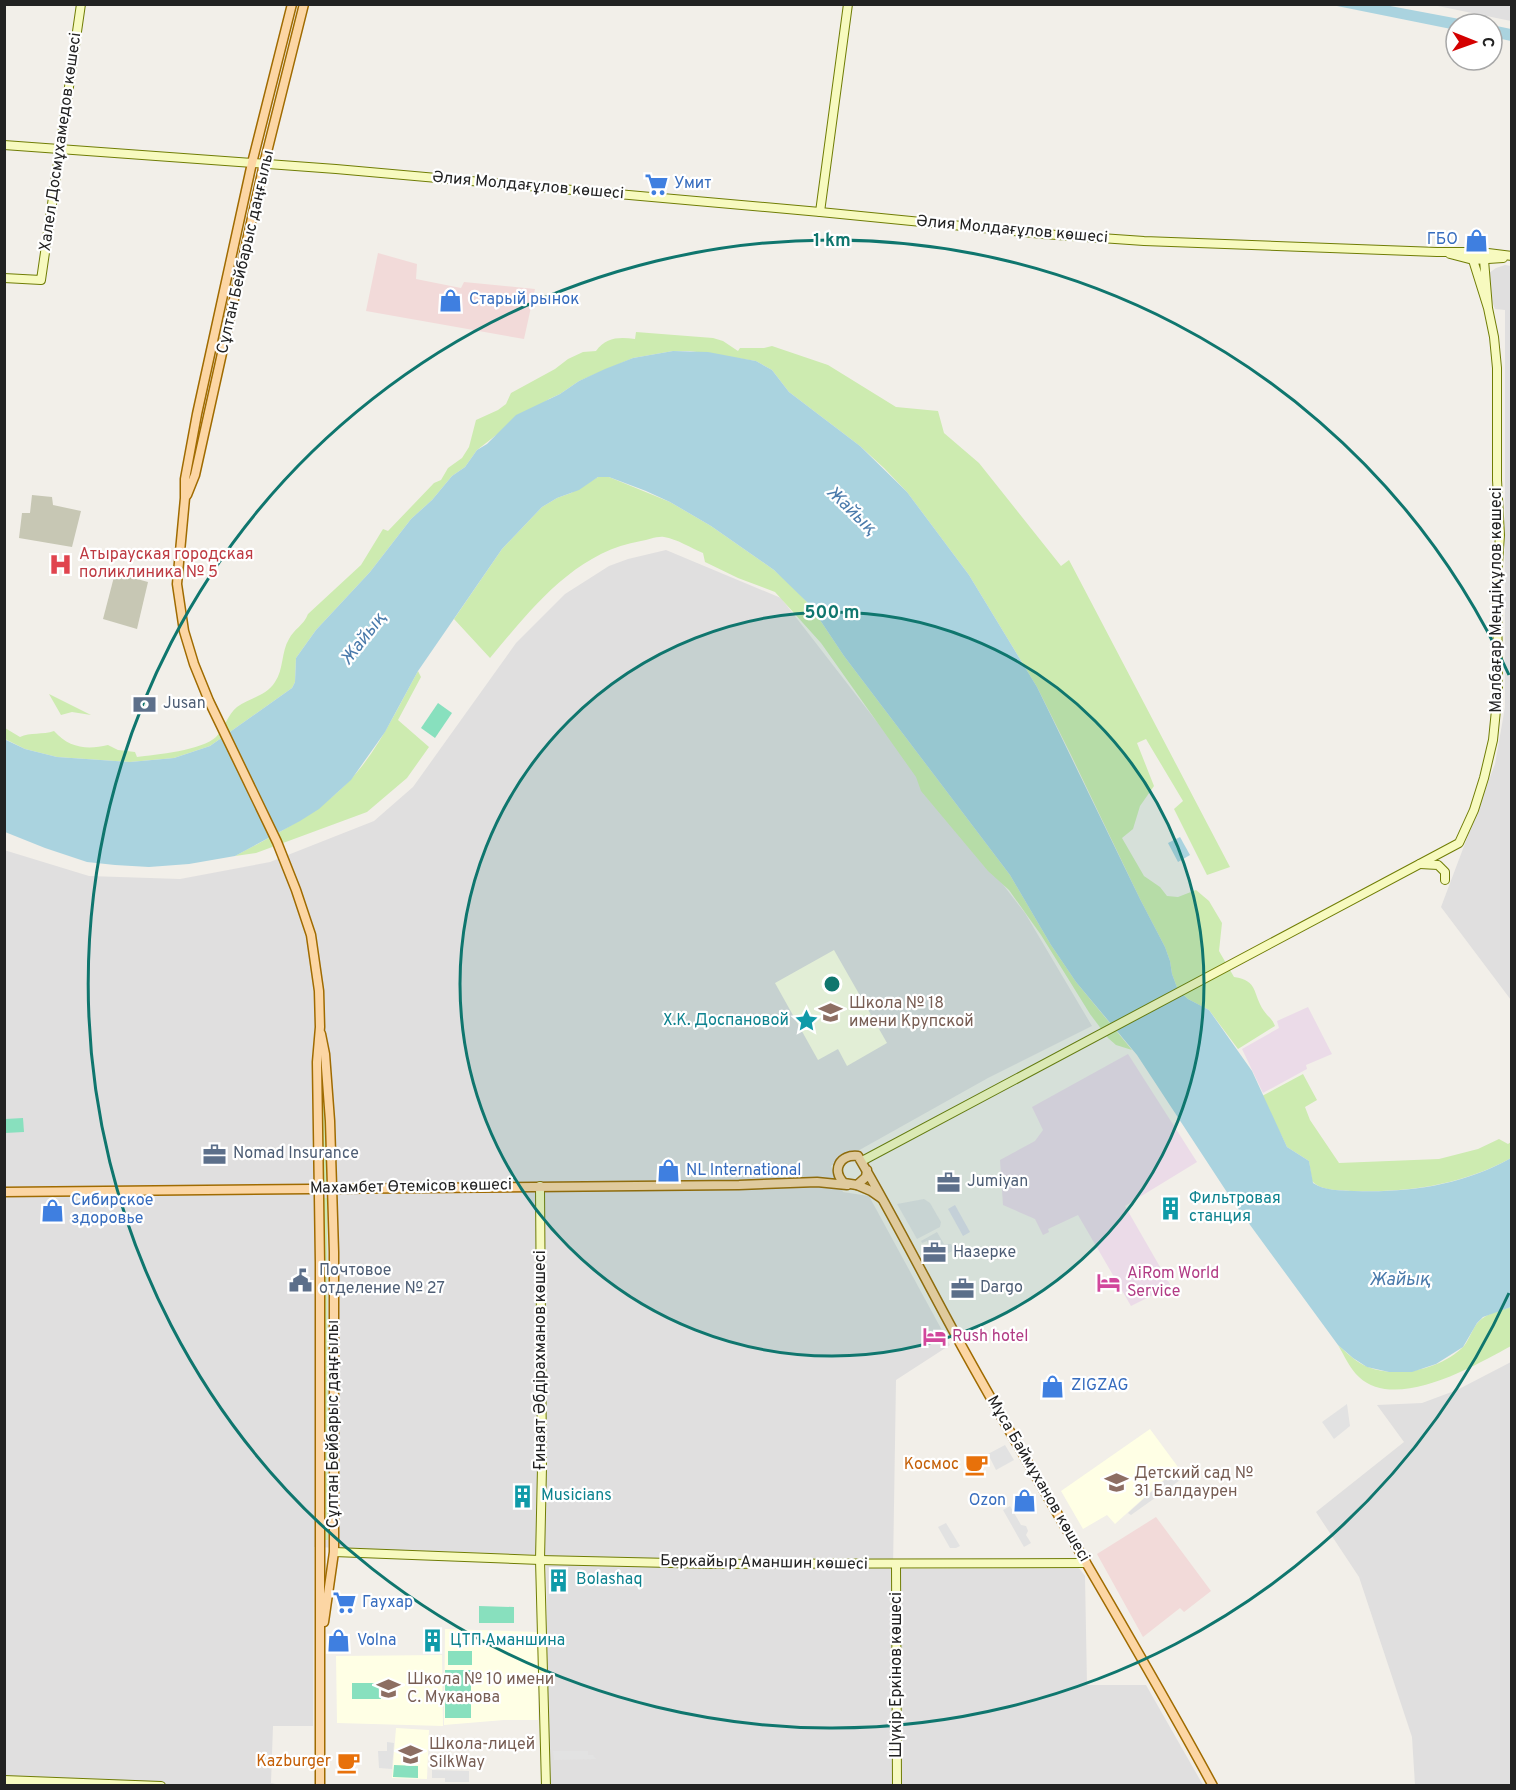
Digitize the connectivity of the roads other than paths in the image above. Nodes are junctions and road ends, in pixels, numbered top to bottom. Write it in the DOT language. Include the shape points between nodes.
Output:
graph roads {
  1 [pos="81,4"];
  2 [pos="848,4"];
  3 [pos="291,8"];
  4 [pos="303,9"];
  5 [pos="4,145"];
  6 [pos="61,149"];
  7 [pos="252,164"];
  8 [pos="264,164"];
  9 [pos="820,212"];
  10 [pos="1446,252"];
  11 [pos="1480,252"];
  12 [pos="1512,257"];
  13 [pos="1460,258"];
  14 [pos="1473,260"];
  15 [pos="1484,260"];
  16 [pos="4,278"];
  17 [pos="1482,279"];
  18 [pos="185,498"];
  19 [pos="1418,864"];
  20 [pos="1445,880"];
  21 [pos="320,1027"];
  22 [pos="862,1161"];
  23 [pos="838,1168"];
  24 [pos="867,1170"];
  25 [pos="817,1182"];
  26 [pos="852,1185"];
  27 [pos="540,1186"];
  28 [pos="319,1189"];
  29 [pos="333,1189"];
  30 [pos="4,1192"];
  31 [pos="883,1200"];
  32 [pos="334,1552"];
  33 [pos="540,1560"];
  34 [pos="1086,1563"];
  35 [pos="896,1565"];
  36 [pos="320,1566"];
  37 [pos="332,1566"];
  38 [pos="4,1780"];
  39 [pos="322,1784"];
  40 [pos="161,1785"];
  41 [pos="546,1785"];
  42 [pos="897,1785"];
  43 [pos="1213,1785"];
  1 -- 6 [label="main road, Халел Досмұхамедов көшесі"];
  2 -- 9 [label="main road"];
  3 -- 4 [label="main road" via="297,14"];
  3 -- 7 [label="main road, Сұлтан Бейбарыс даңғылы"];
  4 -- 8 [label="main road, Сұлтан Бейбарыс даңғылы"];
  5 -- 6 [label="main road, Әлия Молдағұлов көшесі"];
  6 -- 7 [label="main road, Әлия Молдағұлов көшесі"];
  6 -- 16 [label="main road, Халел Досмұхамедов көшесі" via="41,280"];
  7 -- 8 [label="main road, Әлия Молдағұлов көшесі"];
  7 -- 18 [label="main road, Сұлтан Бейбарыс даңғылы" via="197,414 184,479"];
  8 -- 9 [label="main road, Әлия Молдағұлов көшесі"];
  8 -- 18 [label="main road, Сұлтан Бейбарыс даңғылы" via="195,475"];
  9 -- 10 [label="main road, Әлия Молдағұлов көшесі" via="1144,241"];
  10 -- 11 [label="main road, Әлия Молдағұлов көшесі"];
  10 -- 13 [label="main road, Әлия Молдағұлов көшесі"];
  11 -- 12 [label="main road, Әлия Молдағұлов көшесі"];
  11 -- 14 [label="main road"];
  11 -- 15 [label="main road, Малбағар Меңдіқұлов көшесі"];
  12 -- 15 [label="main road, Әлия Молдағұлов көшесі"];
  12 -- 17 [label="main road" via="1497,261"];
  13 -- 14 [label="main road, Әлия Молдағұлов көшесі"];
  13 -- 17 [label="main road"];
  14 -- 15 [label="main road, Әлия Молдағұлов көшесі"];
  14 -- 17 [label="main road, Малбағар Меңдіқұлов көшесі"];
  15 -- 17 [label="main road, Малбағар Меңдіқұлов көшесі"];
  17 -- 19 [label="main road, Малбағар Меңдіқұлов көшесі" via="1497,368 1500,535 1497,715 1484,778 1459,843"];
  18 -- 21 [label="main road, Сұлтан Бейбарыс даңғылы" via="177,584 184,631 209,700 296,890 311,935"];
  19 -- 20 [label="main road" via="1438,865 1445,872"];
  19 -- 22 [label="main road, Малбағар Меңдіқұлов көшесі"];
  21 -- 28 [label="main road, Сұлтан Бейбарыс даңғылы"];
  21 -- 29 [label="main road, Сұлтан Бейбарыс даңғылы"];
  22 -- 23 [label="main road" via="858,1156 848,1155"];
  22 -- 24 [label="main road"];
  23 -- 25 [label="main road"];
  23 -- 26 [label="main road" via="839,1177"];
  24 -- 26 [label="main road" via="866,1177"];
  24 -- 31 [label="main road, Мұса Баймұханов көшесі"];
  25 -- 26 [label="main road, Махамбет Өтемісов көшесі"];
  25 -- 27 [label="main road, Махамбет Өтемісов көшесі"];
  26 -- 31 [label="main road"];
  27 -- 29 [label="main road, Махамбет Өтемісов көшесі"];
  27 -- 33 [label="main road, Ғинаят Әбдірахманов көшесі"];
  28 -- 29 [label="main road, Махамбет Өтемісов көшесі"];
  28 -- 30 [label="main road, Махамбет Өтемісов көшесі"];
  28 -- 36 [label="main road, Сұлтан Бейбарыс даңғылы"];
  29 -- 32 [label="main road, Сұлтан Бейбарыс даңғылы"];
  31 -- 34 [label="main road, Мұса Баймұханов көшесі"];
  32 -- 33 [label="main road, Беркайыр Аманшин көшесі"];
  32 -- 37 [label="main road, Сұлтан Бейбарыс даңғылы"];
  33 -- 35 [label="main road, Беркайыр Аманшин көшесі"];
  33 -- 41 [label="main road, Ғинаят Әбдірахманов көшесі"];
  34 -- 35 [label="main road, Беркайыр Аманшин көшесі"];
  34 -- 43 [label="main road, Мұса Баймұханов көшесі"];
  35 -- 42 [label="main road, Шүкір Еркінов көшесі"];
  36 -- 37 [label="main road"];
  36 -- 39 [label="main road, Сұлтан Бейбарыс даңғылы"];
  37 -- 39 [label="main road, Сұлтан Бейбарыс даңғылы" via="324,1614"];
  38 -- 40 [label="main road"];
}
